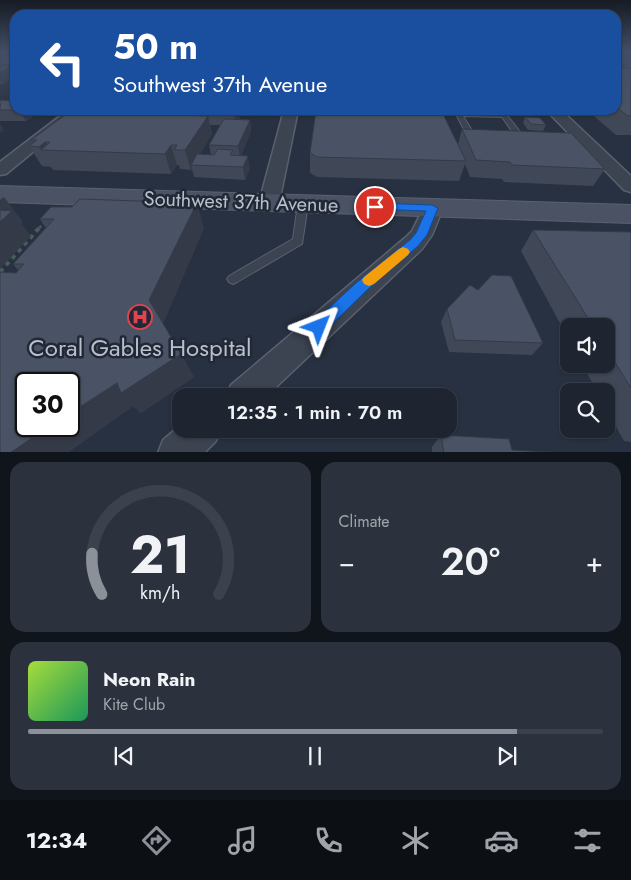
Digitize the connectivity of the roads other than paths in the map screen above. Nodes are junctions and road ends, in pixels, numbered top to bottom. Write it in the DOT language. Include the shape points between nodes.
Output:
graph roads {
  1 [pos="71,115"];
  2 [pos="290,115"];
  3 [pos="460,115"];
  4 [pos="504,115"];
  5 [pos="558,115"];
  6 [pos="473,140"];
  7 [pos="531,145"];
  8 [pos="0,170"];
  9 [pos="631,186"];
  10 [pos="0,194"];
  11 [pos="269,204"];
  12 [pos="304,204"];
  13 [pos="432,208"];
  14 [pos="628,217"];
  15 [pos="233,279"];
  16 [pos="251,388"];
  17 [pos="193,438"];
  18 [pos="176,452"];
  1 -- 8 [label="street"];
  2 -- 11 [label="street"];
  3 -- 6 [label="lane"];
  4 -- 7 [label="lane" via="525,144"];
  5 -- 9 [label="street" via="586,148"];
  10 -- 11 [label="main road, Southwest 37th Avenue"];
  11 -- 12 [label="main road, Southwest 37th Avenue"];
  12 -- 13 [label="main road, Southwest 37th Avenue"];
  12 -- 15 [label="lane" via="298,241"];
  13 -- 14 [label="main road, Southwest 37th Avenue"];
  13 -- 16 [label="street" via="421,235 414,243"];
  17 -- 18 [label="street"];
}
